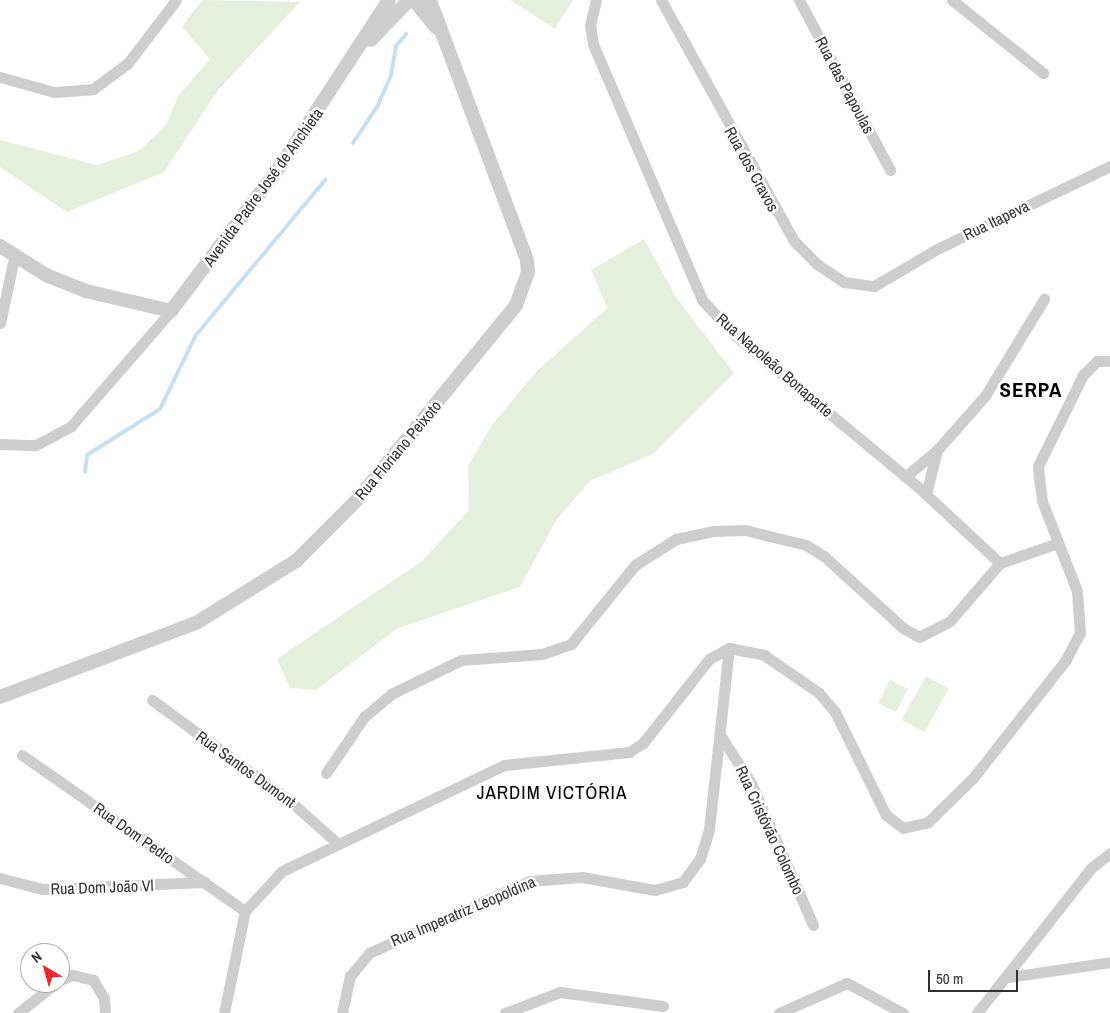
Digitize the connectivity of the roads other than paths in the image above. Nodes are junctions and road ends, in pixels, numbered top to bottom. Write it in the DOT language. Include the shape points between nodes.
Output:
graph roads {
  1 [pos="176,0"];
  2 [pos="389,0"];
  3 [pos="409,0"];
  4 [pos="414,0"];
  5 [pos="430,0"];
  6 [pos="596,0"];
  7 [pos="661,0"];
  8 [pos="799,0"];
  9 [pos="952,0"];
  10 [pos="440,32"];
  11 [pos="352,61"];
  12 [pos="1043,73"];
  13 [pos="0,77"];
  14 [pos="1110,166"];
  15 [pos="890,170"];
  16 [pos="0,246"];
  17 [pos="14,258"];
  18 [pos="885,280"];
  19 [pos="1044,299"];
  20 [pos="171,311"];
  21 [pos="0,323"];
  22 [pos="1110,361"];
  23 [pos="0,444"];
  24 [pos="937,450"];
  25 [pos="905,477"];
  26 [pos="926,494"];
  27 [pos="1058,543"];
  28 [pos="1000,563"];
  29 [pos="729,648"];
  30 [pos="0,697"];
  31 [pos="152,700"];
  32 [pos="722,738"];
  33 [pos="22,755"];
  34 [pos="326,773"];
  35 [pos="336,842"];
  36 [pos="1110,853"];
  37 [pos="0,878"];
  38 [pos="205,882"];
  39 [pos="245,911"];
  40 [pos="813,925"];
  41 [pos="1110,962"];
  42 [pos="70,976"];
  43 [pos="1009,977"];
  44 [pos="43,993"];
  45 [pos="662,1006"];
  46 [pos="18,1013"];
  47 [pos="105,1013"];
  48 [pos="224,1013"];
  49 [pos="342,1013"];
  50 [pos="505,1013"];
  51 [pos="779,1013"];
  52 [pos="903,1013"];
  53 [pos="978,1013"];
  1 -- 13 [label="street" via="128,63 93,89 54,92"];
  2 -- 11 [label="street"];
  3 -- 11 [label="street"];
  4 -- 10 [label="street"];
  5 -- 10 [label="street"];
  6 -- 25 [label="street, Rua Napoleão Bonaparte" via="590,25 593,44 693,286 737,337"];
  7 -- 18 [label="street, Rua dos Cravos" via="794,241 817,264 844,282 866,287"];
  8 -- 15 [label="street, Rua das Papoulas"];
  9 -- 12 [label="street"];
  10 -- 30 [label="street, Rua Floriano Peixoto" via="527,260 528,272 516,305 358,499 296,561 196,623"];
  11 -- 20 [label="street, Avenida Padre José de Anchieta" via="239,224"];
  14 -- 18 [label="street, Rua Itapeva" via="936,249"];
  16 -- 17 [label="street"];
  17 -- 20 [label="street" via="86,292"];
  17 -- 21 [label="street"];
  19 -- 24 [label="street" via="989,390"];
  20 -- 23 [label="street" via="70,426 36,445"];
  22 -- 27 [label="street" via="1097,361 1083,376 1038,466 1042,501"];
  24 -- 25 [label="street"];
  24 -- 26 [label="street"];
  25 -- 26 [label="street, Rua Napoleão Bonaparte"];
  26 -- 28 [label="street, Rua Napoleão Bonaparte"];
  27 -- 28 [label="street"];
  27 -- 29 [label="street" via="1077,591 1082,618 1076,643 973,778 941,812 916,827 903,828 886,814 835,712 819,693 764,655"];
  28 -- 34 [label="street" via="950,622 919,637 903,628 825,556 806,545 745,530 713,531 676,540 634,565 571,644 542,654 461,660 391,694 364,717"];
  29 -- 32 [label="street"];
  29 -- 35 [label="street" via="709,659 643,743 629,752 504,765"];
  31 -- 35 [label="street, Rua Santos Dumont" via="290,801"];
  32 -- 40 [label="street, Rua Cristóvão Colombo" via="750,783"];
  32 -- 49 [label="street, Rua Imperatriz Leopoldina" via="709,829 700,859 683,882 656,890 582,877 529,881 369,953 350,976"];
  33 -- 38 [label="street, Rua Dom Pedro"];
  35 -- 39 [label="street" via="282,871"];
  36 -- 43 [label="street" via="1091,868"];
  37 -- 38 [label="street, Rua Dom João Vl" via="42,889"];
  38 -- 39 [label="street, Rua Dom Pedro"];
  39 -- 48 [label="street"];
  41 -- 43 [label="street"];
  42 -- 47 [label="street" via="93,980 104,998"];
  43 -- 53 [label="street"];
  44 -- 46 [label="street"];
  45 -- 50 [label="street" via="560,992"];
  51 -- 52 [label="street" via="847,983"];
}
